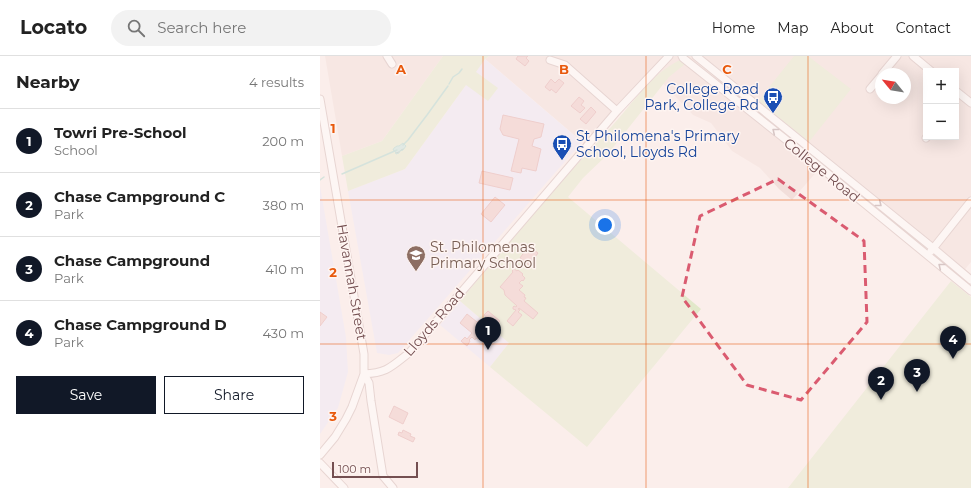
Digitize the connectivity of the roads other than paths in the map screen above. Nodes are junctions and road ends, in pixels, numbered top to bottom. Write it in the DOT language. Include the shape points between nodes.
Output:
graph roads {
  1 [pos="387,56"];
  2 [pos="669,56"];
  3 [pos="682,56"];
  4 [pos="696,56"];
  5 [pos="897,56"];
  6 [pos="913,56"];
  7 [pos="550,60"];
  8 [pos="392,64"];
  9 [pos="888,68"];
  10 [pos="928,68"];
  11 [pos="875,83"];
  12 [pos="870,89"];
  13 [pos="959,93"];
  14 [pos="320,99"];
  15 [pos="971,103"];
  16 [pos="617,111"];
  17 [pos="971,201"];
  18 [pos="933,248"];
  19 [pos="927,255"];
  20 [pos="969,279"];
  21 [pos="962,284"];
  22 [pos="971,291"];
  23 [pos="364,374"];
  24 [pos="320,455"];
  25 [pos="320,463"];
  26 [pos="344,488"];
  27 [pos="393,488"];
  1 -- 8 [label="street"];
  2 -- 16 [label="street, Lloyds Road"];
  19 -- 3 [label="street, College Road, one-way"];
  4 -- 18 [label="street, College Road, one-way"];
  5 -- 9 [label="street"];
  6 -- 10 [label="street"];
  7 -- 16 [label="street" via="565,66"];
  11 -- 12 [label="street"];
  13 -- 15 [label="street"];
  14 -- 23 [label="street, Havannah Street" via="361,334"];
  16 -- 23 [label="street, Lloyds Road" via="409,353 388,370"];
  17 -- 18 [label="street"];
  18 -- 19 [label="street"];
  18 -- 20 [label="street, College Road"];
  21 -- 19 [label="street, College Road, one-way"];
  20 -- 21 [label="street, College Road"];
  21 -- 22 [label="street, College Road"];
  23 -- 24 [label="street, Havannah Street" via="346,419"];
  23 -- 27 [label="street" via="369,383 383,476"];
  25 -- 26 [label="street"];
}
